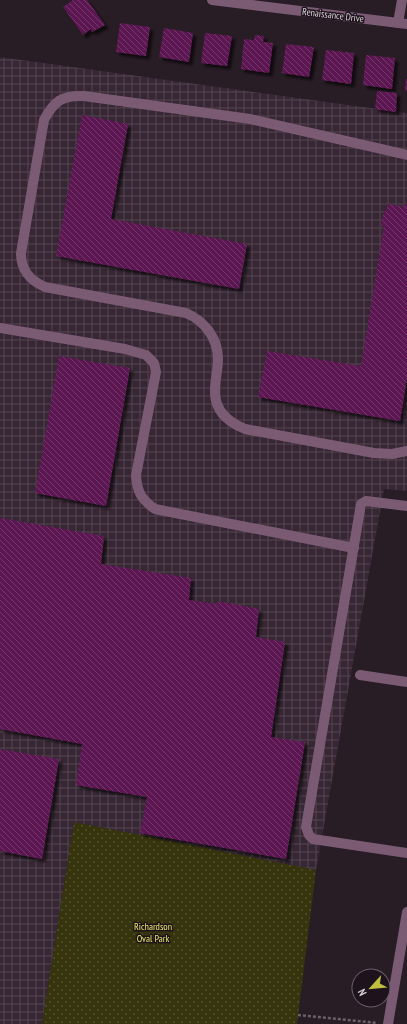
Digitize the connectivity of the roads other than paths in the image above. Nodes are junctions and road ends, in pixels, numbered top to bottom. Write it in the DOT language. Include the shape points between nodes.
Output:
graph roads {
  1 [pos="212,0"];
  2 [pos="402,0"];
  3 [pos="402,23"];
  4 [pos="407,155"];
  5 [pos="0,328"];
  6 [pos="407,451"];
  7 [pos="407,506"];
  8 [pos="354,548"];
  9 [pos="360,675"];
  10 [pos="407,682"];
  11 [pos="407,853"];
  12 [pos="407,912"];
  13 [pos="388,1024"];
  1 -- 3 [label="street, Renaissance Drive"];
  2 -- 3 [label="street"];
  4 -- 6 [label="street" via="250,119 84,96 67,97 58,101 44,120 20,253 29,278 45,287 194,316 208,329 213,338 218,359 216,400 220,410 234,425 374,453 392,454"];
  5 -- 8 [label="street" via="125,349 146,355 154,363 156,372 136,475 137,488 145,501 155,509"];
  7 -- 8 [label="street" via="366,501 361,504"];
  8 -- 11 [label="street" via="306,827 313,839"];
  9 -- 10 [label="street"];
  12 -- 13 [label="street"];
}
